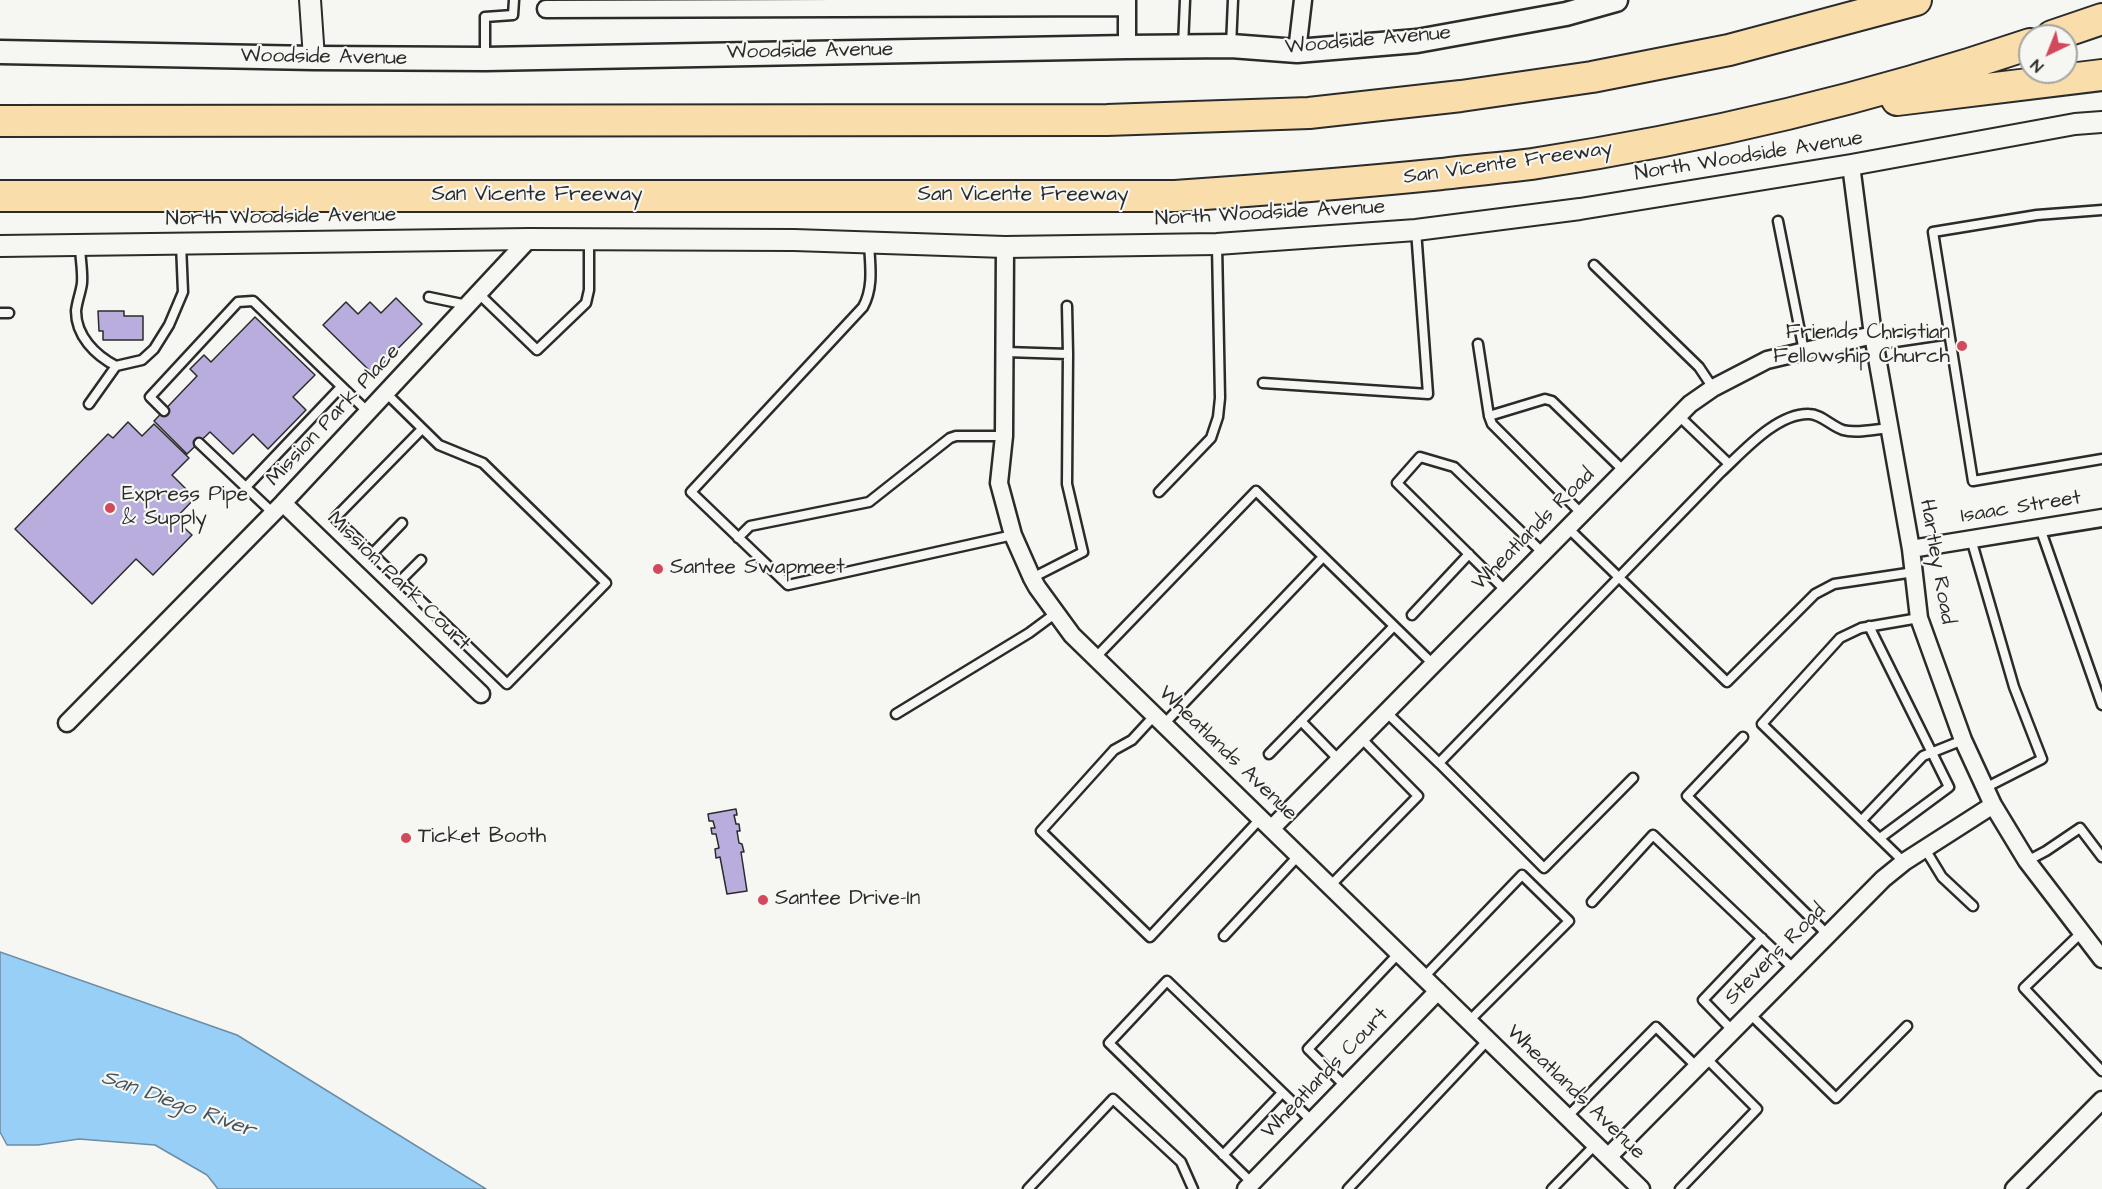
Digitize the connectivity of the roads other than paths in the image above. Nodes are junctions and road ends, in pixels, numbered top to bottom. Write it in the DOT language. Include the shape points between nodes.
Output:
graph roads {
  1 [pos="310,0"];
  2 [pos="514,0"];
  3 [pos="1185,0"];
  4 [pos="1233,0"];
  5 [pos="1304,0"];
  6 [pos="1616,0"];
  7 [pos="1887,0"];
  8 [pos="1917,0"];
  9 [pos="1127,3"];
  10 [pos="546,9"];
  11 [pos="2102,19"];
  12 [pos="1848,20"];
  13 [pos="2078,27"];
  14 [pos="1231,46"];
  15 [pos="1127,47"];
  16 [pos="1183,47"];
  17 [pos="2018,48"];
  18 [pos="1298,51"];
  19 [pos="0,52"];
  20 [pos="314,58"];
  21 [pos="485,58"];
  22 [pos="2102,75"];
  23 [pos="1810,110"];
  24 [pos="0,121"];
  25 [pos="2102,122"];
  26 [pos="1851,165"];
  27 [pos="0,196"];
  28 [pos="2102,210"];
  29 [pos="1778,221"];
  30 [pos="1416,230"];
  31 [pos="529,239"];
  32 [pos="589,239"];
  33 [pos="181,243"];
  34 [pos="869,243"];
  35 [pos="1217,244"];
  36 [pos="80,245"];
  37 [pos="0,246"];
  38 [pos="1005,247"];
  39 [pos="1594,266"];
  40 [pos="429,297"];
  41 [pos="473,299"];
  42 [pos="1067,306"];
  43 [pos="1949,334"];
  44 [pos="1874,340"];
  45 [pos="1478,344"];
  46 [pos="1804,351"];
  47 [pos="1006,352"];
  48 [pos="1068,354"];
  49 [pos="116,366"];
  50 [pos="1263,383"];
  51 [pos="341,387"];
  52 [pos="1713,388"];
  53 [pos="386,393"];
  54 [pos="89,404"];
  55 [pos="164,411"];
  56 [pos="368,412"];
  57 [pos="1489,416"];
  58 [pos="1679,416"];
  59 [pos="1890,428"];
  60 [pos="422,429"];
  61 [pos="1004,436"];
  62 [pos="199,443"];
  63 [pos="2102,459"];
  64 [pos="1729,465"];
  65 [pos="1624,471"];
  66 [pos="245,488"];
  67 [pos="1159,492"];
  68 [pos="278,508"];
  69 [pos="1582,514"];
  70 [pos="2102,518"];
  71 [pos="402,523"];
  72 [pos="1568,528"];
  73 [pos="2040,528"];
  74 [pos="1013,535"];
  75 [pos="738,538"];
  76 [pos="1971,539"];
  77 [pos="1911,549"];
  78 [pos="1543,553"];
  79 [pos="372,554"];
  80 [pos="1469,554"];
  81 [pos="1323,557"];
  82 [pos="421,560"];
  83 [pos="1915,572"];
  84 [pos="1619,577"];
  85 [pos="1032,578"];
  86 [pos="400,581"];
  87 [pos="1506,591"];
  88 [pos="1056,613"];
  89 [pos="1412,615"];
  90 [pos="1919,618"];
  91 [pos="1394,626"];
  92 [pos="1869,627"];
  93 [pos="1096,657"];
  94 [pos="1433,664"];
  95 [pos="481,694"];
  96 [pos="2102,705"];
  97 [pos="1386,712"];
  98 [pos="896,714"];
  99 [pos="1160,720"];
  100 [pos="1301,721"];
  101 [pos="67,723"];
  102 [pos="1743,736"];
  103 [pos="1361,738"];
  104 [pos="1963,740"];
  105 [pos="1932,752"];
  106 [pos="1269,754"];
  107 [pos="1339,760"];
  108 [pos="1439,763"];
  109 [pos="1633,778"];
  110 [pos="1985,788"];
  111 [pos="1993,805"];
  112 [pos="1862,820"];
  113 [pos="1266,823"];
  114 [pos="1880,838"];
  115 [pos="1925,849"];
  116 [pos="1299,855"];
  117 [pos="2102,857"];
  118 [pos="2026,861"];
  119 [pos="1904,862"];
  120 [pos="1330,886"];
  121 [pos="1592,902"];
  122 [pos="1973,906"];
  123 [pos="2080,933"];
  124 [pos="1828,934"];
  125 [pos="1224,936"];
  126 [pos="1762,938"];
  127 [pos="1399,953"];
  128 [pos="2102,959"];
  129 [pos="1794,969"];
  130 [pos="1424,977"];
  131 [pos="1438,991"];
  132 [pos="1750,1014"];
  133 [pos="1468,1021"];
  134 [pos="1907,1026"];
  135 [pos="1733,1030"];
  136 [pos="1488,1040"];
  137 [pos="1702,1062"];
  138 [pos="2102,1071"];
  139 [pos="1345,1086"];
  140 [pos="1282,1093"];
  141 [pos="2102,1100"];
  142 [pos="1567,1117"];
  143 [pos="1312,1121"];
  144 [pos="1595,1145"];
  145 [pos="1223,1155"];
  146 [pos="1608,1157"];
  147 [pos="1249,1186"];
  148 [pos="1634,1187"];
  149 [pos="1028,1189"];
  150 [pos="1193,1189"];
  151 [pos="1348,1189"];
  152 [pos="1552,1189"];
  153 [pos="1680,1189"];
  154 [pos="2014,1189"];
  1 -- 20 [label="street"];
  2 -- 21 [label="lane" via="513,15 485,17"];
  3 -- 16 [label="lane"];
  4 -- 14 [label="lane"];
  5 -- 18 [label="street"];
  6 -- 18 [label="main road, Woodside Avenue" via="1566,14 1417,41"];
  7 -- 12 [label="highway"];
  8 -- 12 [label="highway"];
  9 -- 10 [label="street"];
  9 -- 15 [label="street"];
  11 -- 13 [label="highway"];
  12 -- 24 [label="highway" via="1729,50 1592,77 1309,113 1107,120"];
  14 -- 16 [label="main road, Woodside Avenue"];
  14 -- 18 [label="main road, Woodside Avenue"];
  15 -- 16 [label="main road, Woodside Avenue"];
  15 -- 21 [label="main road, Woodside Avenue"];
  17 -- 23 [label="highway, San Vicente Freeway"];
  19 -- 20 [label="main road, Woodside Avenue"];
  20 -- 21 [label="main road, Woodside Avenue"];
  22 -- 23 [label="highway"];
  23 -- 27 [label="highway, San Vicente Freeway" via="1655,143 1530,164 1337,185 1175,196"];
  25 -- 26 [label="street, North Woodside Avenue"];
  26 -- 30 [label="street, North Woodside Avenue" via="1580,209"];
  26 -- 44 [label="street, Hartley Road"];
  28 -- 43 [label="lane" via="2037,215 1933,232"];
  29 -- 46 [label="lane"];
  30 -- 35 [label="street, North Woodside Avenue"];
  30 -- 50 [label="lane" via="1428,394"];
  31 -- 32 [label="street, North Woodside Avenue"];
  31 -- 33 [label="street, North Woodside Avenue"];
  31 -- 41 [label="street, Mission Park Place"];
  32 -- 34 [label="street, North Woodside Avenue"];
  32 -- 41 [label="lane" via="590,290 586,303 537,350"];
  33 -- 36 [label="street, North Woodside Avenue"];
  33 -- 49 [label="lane" via="183,292 169,325 142,360"];
  34 -- 38 [label="street, North Woodside Avenue"];
  34 -- 75 [label="lane" via="871,284 863,307 691,492"];
  35 -- 38 [label="street, North Woodside Avenue"];
  35 -- 67 [label="lane" via="1218,417 1211,438"];
  36 -- 37 [label="street, North Woodside Avenue"];
  36 -- 49 [label="lane" via="78,324 93,349"];
  38 -- 47 [label="street, Wheatlands Avenue"];
  39 -- 52 [label="lane" via="1699,366"];
  40 -- 41 [label="lane"];
  41 -- 53 [label="street, Mission Park Place"];
  42 -- 48 [label="lane"];
  43 -- 44 [label="lane"];
  43 -- 63 [label="lane" via="1973,481"];
  44 -- 46 [label="street, Wheatlands Road"];
  44 -- 59 [label="street, Hartley Road"];
  45 -- 57 [label="lane"];
  46 -- 52 [label="street, Wheatlands Road" via="1767,360"];
  47 -- 48 [label="lane"];
  47 -- 61 [label="street, Wheatlands Avenue"];
  48 -- 85 [label="lane" via="1067,484 1083,552"];
  49 -- 54 [label="lane"];
  51 -- 55 [label="lane" via="253,300 244,300 150,397"];
  51 -- 56 [label="lane"];
  51 -- 66 [label="lane"];
  52 -- 58 [label="street, Wheatlands Road"];
  53 -- 56 [label="street, Mission Park Place"];
  53 -- 60 [label="lane"];
  56 -- 68 [label="street, Mission Park Place"];
  57 -- 65 [label="lane" via="1545,399 1551,401"];
  57 -- 69 [label="lane" via="1492,424"];
  58 -- 64 [label="lane"];
  58 -- 65 [label="street, Wheatlands Road"];
  59 -- 64 [label="lane" via="1844,430 1809,414 1770,428"];
  59 -- 77 [label="street, Hartley Road"];
  60 -- 79 [label="lane" via="335,519"];
  60 -- 86 [label="lane" via="439,445 483,463 606,582 507,684"];
  61 -- 74 [label="street, Wheatlands Avenue" via="999,483"];
  61 -- 75 [label="lane" via="956,436 869,502 750,526"];
  62 -- 66 [label="lane"];
  64 -- 84 [label="lane"];
  65 -- 69 [label="street, Wheatlands Road"];
  66 -- 68 [label="lane"];
  68 -- 95 [label="street, Mission Park Court"];
  68 -- 101 [label="street, Mission Park Place"];
  69 -- 72 [label="street, Wheatlands Road"];
  70 -- 73 [label="street, Isaac Street"];
  71 -- 79 [label="lane"];
  72 -- 78 [label="street, Wheatlands Road"];
  72 -- 84 [label="lane"];
  73 -- 76 [label="street, Isaac Street"];
  73 -- 96 [label="lane"];
  74 -- 75 [label="lane" via="788,585"];
  74 -- 85 [label="street, Wheatlands Avenue"];
  76 -- 77 [label="street, Isaac Street"];
  76 -- 110 [label="lane" via="2014,687 2042,759"];
  77 -- 83 [label="street, Hartley Road"];
  78 -- 80 [label="lane" via="1454,467 1420,457 1397,483"];
  78 -- 87 [label="street, Wheatlands Road"];
  79 -- 86 [label="lane"];
  80 -- 87 [label="lane"];
  80 -- 89 [label="lane"];
  81 -- 91 [label="lane"];
  81 -- 93 [label="lane" via="1256,491"];
  81 -- 99 [label="lane"];
  82 -- 86 [label="lane"];
  83 -- 84 [label="lane" via="1827,586 1727,682"];
  83 -- 90 [label="street, Hartley Road"];
  84 -- 108 [label="lane"];
  85 -- 88 [label="street, Wheatlands Avenue"];
  87 -- 94 [label="street, Wheatlands Road"];
  88 -- 93 [label="street, Wheatlands Avenue"];
  88 -- 98 [label="lane"];
  90 -- 92 [label="lane"];
  90 -- 104 [label="street, Hartley Road"];
  91 -- 94 [label="lane"];
  91 -- 100 [label="lane"];
  92 -- 105 [label="lane"];
  92 -- 112 [label="lane" via="1840,638 1762,724"];
  93 -- 99 [label="street, Wheatlands Avenue"];
  94 -- 97 [label="street, Wheatlands Road"];
  97 -- 103 [label="street, Wheatlands Road"];
  97 -- 108 [label="lane"];
  99 -- 113 [label="street, Wheatlands Avenue"];
  99 -- 113 [label="lane" via="1114,750 1041,831 1150,936"];
  100 -- 106 [label="lane"];
  100 -- 107 [label="lane"];
  102 -- 124 [label="lane" via="1687,796"];
  103 -- 107 [label="street, Wheatlands Road"];
  103 -- 120 [label="lane" via="1418,796"];
  104 -- 105 [label="lane"];
  104 -- 110 [label="street, Hartley Road"];
  105 -- 112 [label="lane" via="1923,756"];
  105 -- 114 [label="lane" via="1949,787"];
  107 -- 113 [label="street, Wheatlands Road"];
  108 -- 109 [label="lane" via="1544,868"];
  110 -- 111 [label="street, Hartley Road"];
  111 -- 115 [label="street, Stevens Road"];
  111 -- 118 [label="street, Hartley Road"];
  112 -- 114 [label="lane"];
  113 -- 116 [label="street, Wheatlands Avenue"];
  114 -- 119 [label="lane"];
  115 -- 119 [label="street, Stevens Road"];
  115 -- 122 [label="lane" via="1942,877"];
  116 -- 120 [label="street, Wheatlands Avenue"];
  116 -- 125 [label="lane"];
  117 -- 118 [label="lane" via="2080,828"];
  118 -- 123 [label="street, Hartley Road"];
  119 -- 124 [label="street, Stevens Road"];
  120 -- 127 [label="street, Wheatlands Avenue"];
  121 -- 126 [label="lane" via="1653,835"];
  123 -- 128 [label="street, Hartley Road"];
  123 -- 138 [label="lane" via="2024,987"];
  124 -- 129 [label="street, Stevens Road"];
  126 -- 129 [label="lane"];
  126 -- 135 [label="lane" via="1703,1000"];
  127 -- 130 [label="street, Wheatlands Avenue"];
  127 -- 139 [label="lane" via="1308,1049"];
  129 -- 132 [label="street, Stevens Road"];
  130 -- 131 [label="street, Wheatlands Avenue"];
  130 -- 133 [label="lane" via="1522,875 1569,921"];
  131 -- 133 [label="street, Wheatlands Avenue"];
  131 -- 139 [label="street, Wheatlands Court"];
  132 -- 134 [label="lane" via="1836,1098"];
  132 -- 135 [label="street, Stevens Road"];
  133 -- 136 [label="street, Wheatlands Avenue"];
  135 -- 137 [label="street, Stevens Road"];
  136 -- 142 [label="street, Wheatlands Avenue"];
  136 -- 151 [label="lane"];
  137 -- 142 [label="lane" via="1656,1027"];
  137 -- 146 [label="street, Stevens Road"];
  137 -- 153 [label="lane" via="1757,1108"];
  139 -- 143 [label="street, Wheatlands Court"];
  140 -- 143 [label="lane"];
  140 -- 145 [label="lane"];
  140 -- 145 [label="lane" via="1167,981 1108,1043"];
  141 -- 154 [label="street"];
  142 -- 144 [label="street, Wheatlands Avenue"];
  143 -- 147 [label="street, Wheatlands Court"];
  144 -- 146 [label="street, Wheatlands Avenue"];
  144 -- 152 [label="lane"];
  145 -- 147 [label="lane"];
  146 -- 148 [label="street, Wheatlands Avenue"];
  149 -- 150 [label="lane" via="1113,1099 1181,1162"];
}
